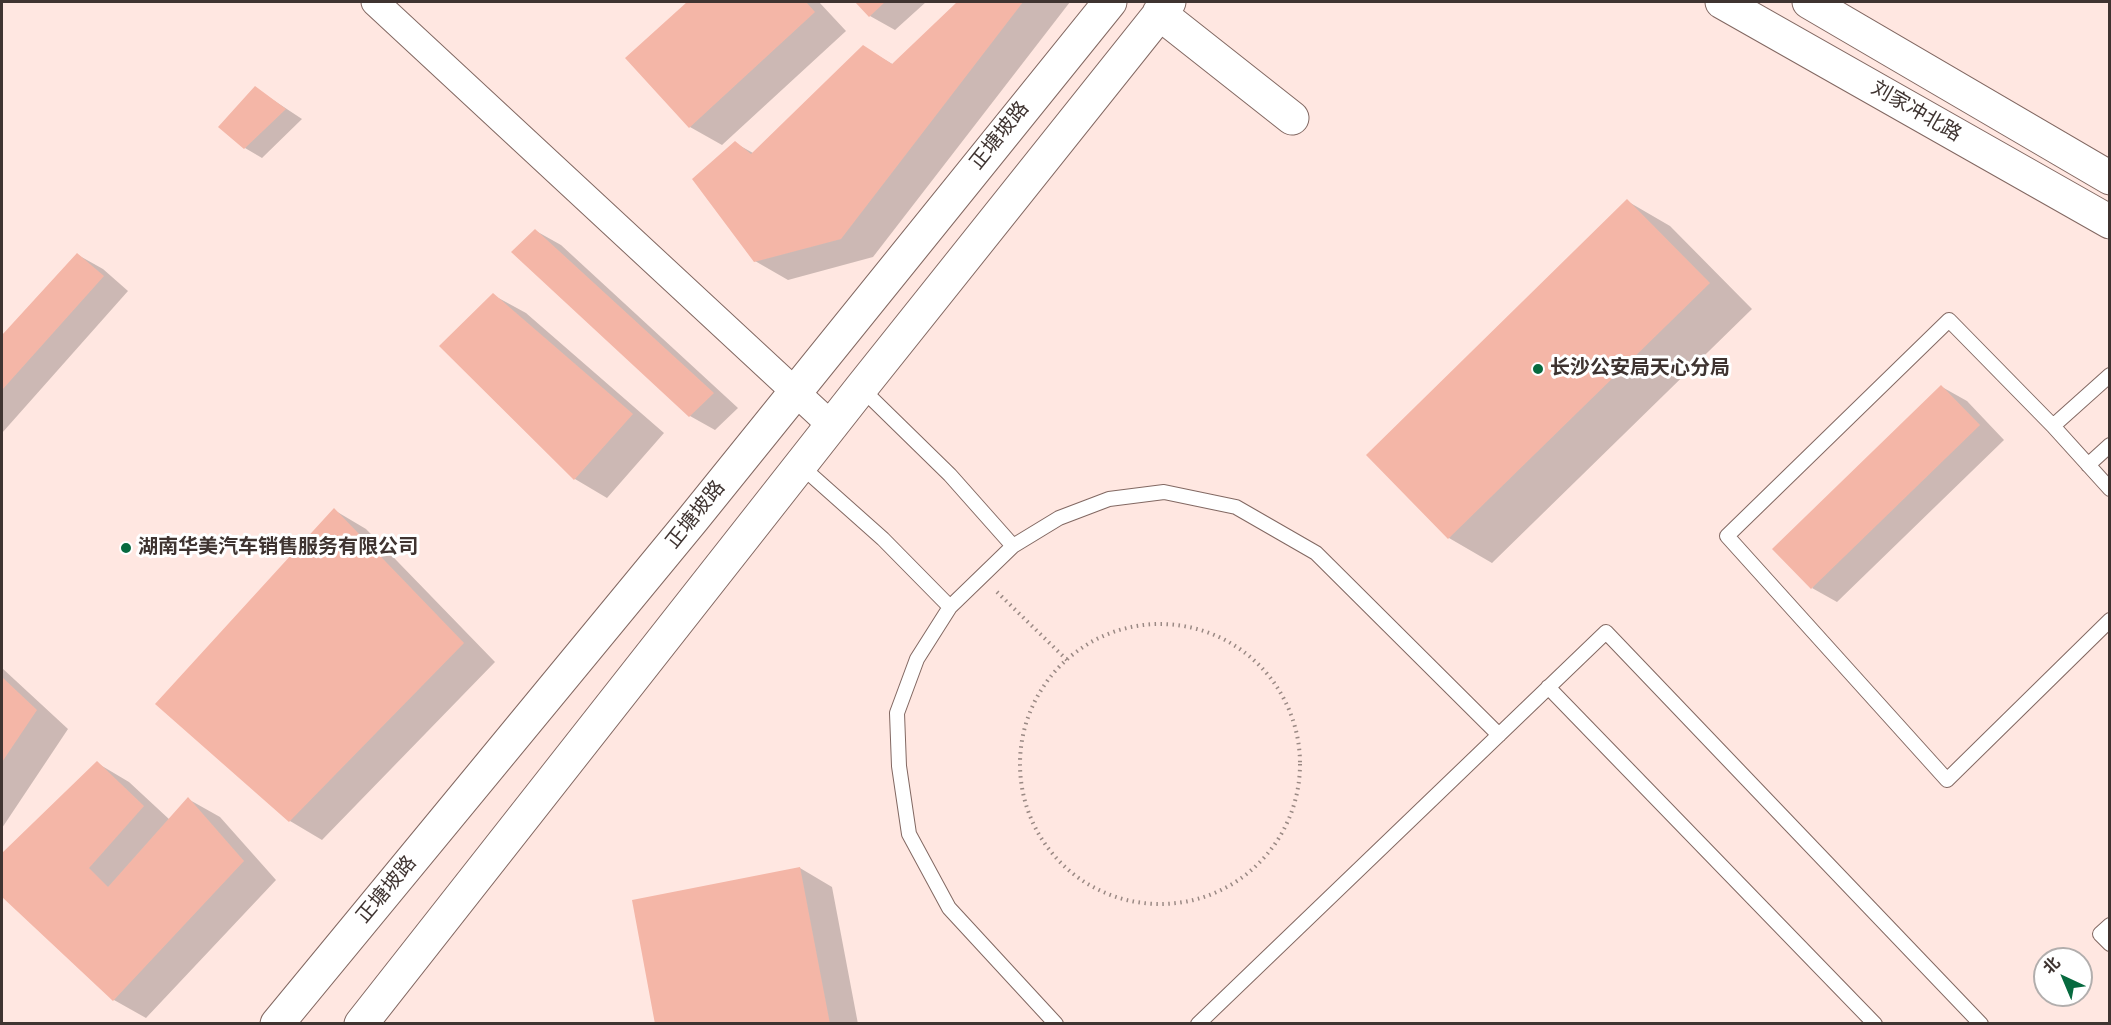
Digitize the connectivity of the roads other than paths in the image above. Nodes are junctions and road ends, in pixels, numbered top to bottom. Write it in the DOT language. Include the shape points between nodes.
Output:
graph roads {
  1 [pos="375,2"];
  2 [pos="1110,2"];
  3 [pos="1722,2"];
  4 [pos="1809,2"];
  5 [pos="1164,7"];
  6 [pos="1292,118"];
  7 [pos="2109,178"];
  8 [pos="2109,222"];
  9 [pos="2109,375"];
  10 [pos="861,388"];
  11 [pos="795,391"];
  12 [pos="832,426"];
  13 [pos="2054,426"];
  14 [pos="2109,445"];
  15 [pos="2088,465"];
  16 [pos="801,466"];
  17 [pos="2109,489"];
  18 [pos="1013,546"];
  19 [pos="950,607"];
  20 [pos="2109,620"];
  21 [pos="1548,687"];
  22 [pos="1499,735"];
  23 [pos="2109,925"];
  24 [pos="2109,944"];
  25 [pos="277,1023"];
  26 [pos="361,1023"];
  27 [pos="1056,1023"];
  28 [pos="1198,1023"];
  29 [pos="1875,1023"];
  30 [pos="1981,1023"];
  1 -- 11 [label="street"];
  2 -- 11 [label="street, 正塘坡路"];
  3 -- 8 [label="street, 刘家冲北路"];
  4 -- 7 [label="street, 刘家冲北路"];
  5 -- 6 [label="street"];
  5 -- 10 [label="street"];
  9 -- 13 [label="lane"];
  10 -- 12 [label="street"];
  10 -- 18 [label="lane" via="950,475"];
  11 -- 12 [label="street"];
  11 -- 25 [label="street, 正塘坡路"];
  12 -- 16 [label="street"];
  13 -- 15 [label="lane"];
  13 -- 20 [label="lane" via="1950,320 1727,536 1947,780"];
  14 -- 15 [label="lane"];
  15 -- 17 [label="lane"];
  16 -- 19 [label="lane" via="883,539"];
  16 -- 26 [label="street"];
  18 -- 19 [label="lane"];
  18 -- 22 [label="lane" via="1059,518 1109,499 1164,492 1236,507 1316,553"];
  19 -- 27 [label="lane" via="917,659 897,714 899,766 909,834 949,908"];
  21 -- 22 [label="lane"];
  21 -- 29 [label="lane"];
  21 -- 30 [label="lane" via="1606,632"];
  22 -- 28 [label="lane"];
  23 -- 24 [label="lane" via="2100,934"];
}
